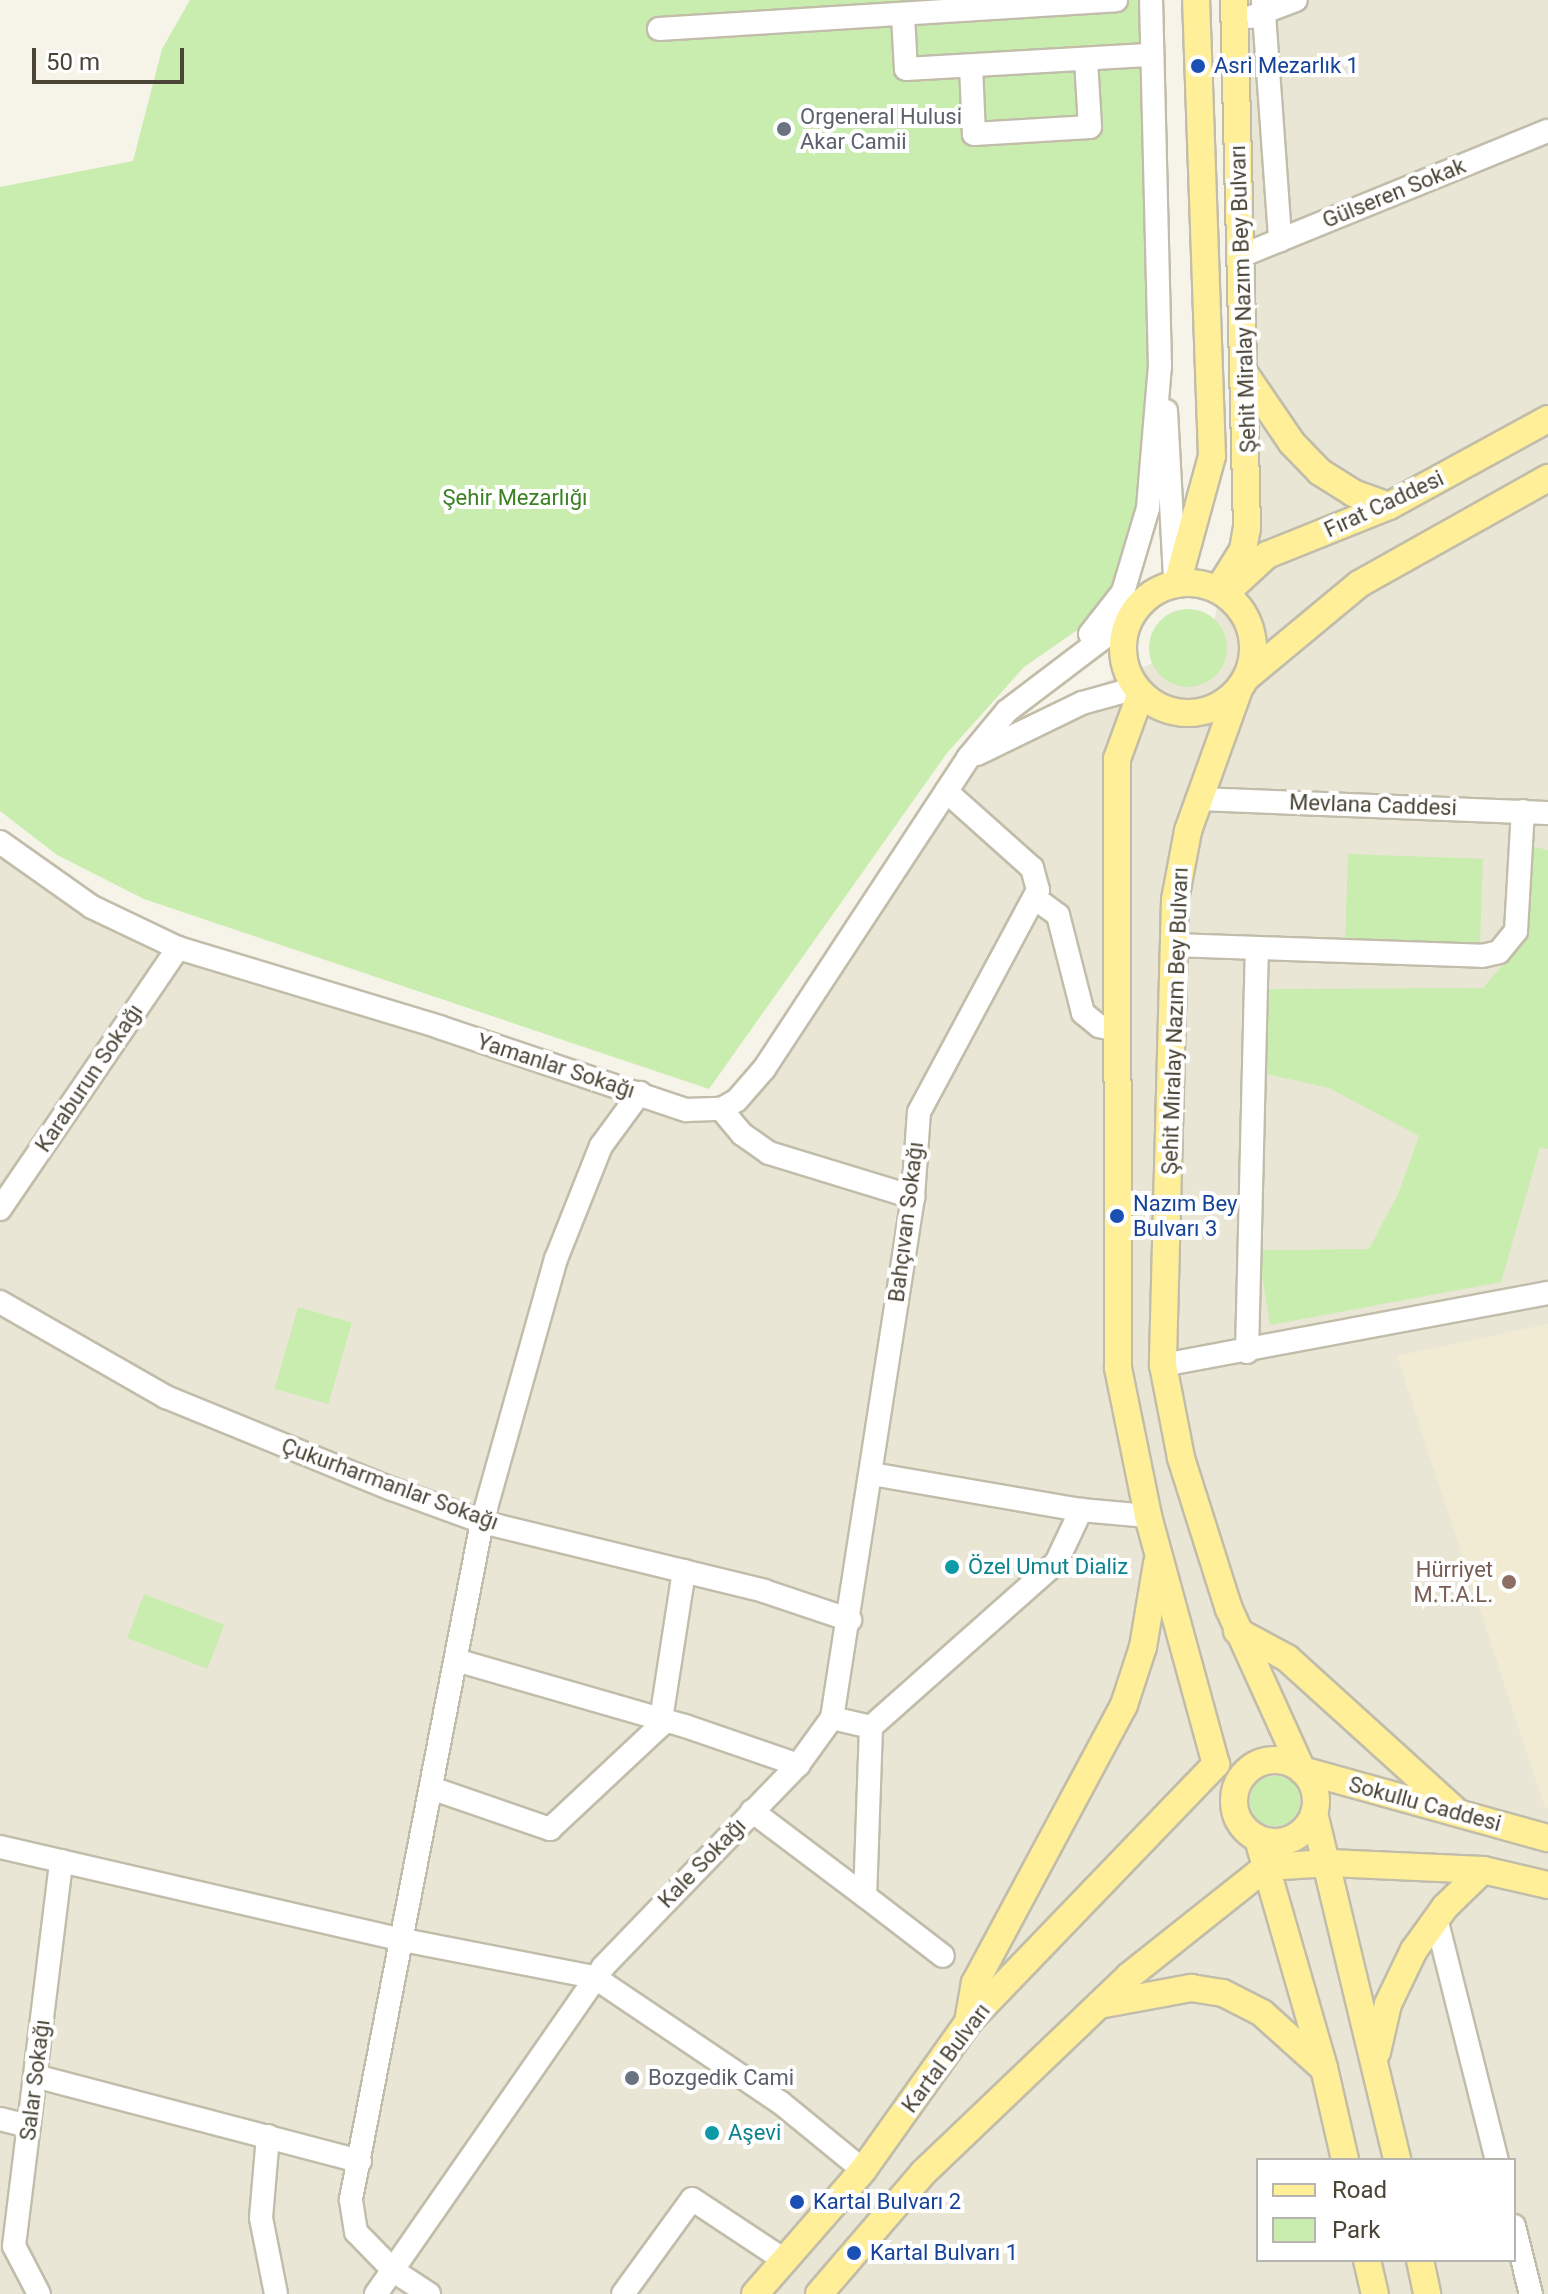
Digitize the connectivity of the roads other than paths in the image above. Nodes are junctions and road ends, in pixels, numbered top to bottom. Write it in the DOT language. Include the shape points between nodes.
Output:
graph roads {
  1 [pos="1116,0"];
  2 [pos="1151,0"];
  3 [pos="1196,0"];
  4 [pos="1296,0"];
  5 [pos="1263,6"];
  6 [pos="1234,12"];
  7 [pos="903,16"];
  8 [pos="659,29"];
  9 [pos="1152,55"];
  10 [pos="1086,59"];
  11 [pos="971,66"];
  12 [pos="1548,131"];
  13 [pos="1280,240"];
  14 [pos="1241,256"];
  15 [pos="1160,366"];
  16 [pos="1245,374"];
  17 [pos="1548,419"];
  18 [pos="1548,478"];
  19 [pos="1389,506"];
  20 [pos="1176,584"];
  21 [pos="1221,592"];
  22 [pos="1131,617"];
  23 [pos="1069,663"];
  24 [pos="1243,683"];
  25 [pos="1139,691"];
  26 [pos="968,758"];
  27 [pos="946,791"];
  28 [pos="1198,799"];
  29 [pos="1523,811"];
  30 [pos="1548,813"];
  31 [pos="0,842"];
  32 [pos="1036,899"];
  33 [pos="1173,945"];
  34 [pos="178,948"];
  35 [pos="1257,948"];
  36 [pos="1116,1030"];
  37 [pos="640,1093"];
  38 [pos="721,1109"];
  39 [pos="913,1197"];
  40 [pos="0,1209"];
  41 [pos="1548,1293"];
  42 [pos="0,1302"];
  43 [pos="1247,1352"];
  44 [pos="1163,1365"];
  45 [pos="872,1474"];
  46 [pos="1081,1510"];
  47 [pos="1148,1516"];
  48 [pos="482,1522"];
  49 [pos="1158,1551"];
  50 [pos="684,1571"];
  51 [pos="850,1620"];
  52 [pos="1237,1631"];
  53 [pos="456,1660"];
  54 [pos="832,1718"];
  55 [pos="663,1719"];
  56 [pos="871,1727"];
  57 [pos="1216,1764"];
  58 [pos="798,1765"];
  59 [pos="1302,1770"];
  60 [pos="1240,1779"];
  61 [pos="434,1789"];
  62 [pos="752,1811"];
  63 [pos="1314,1813"];
  64 [pos="1458,1813"];
  65 [pos="1542,1832"];
  66 [pos="1258,1839"];
  67 [pos="0,1847"];
  68 [pos="61,1861"];
  69 [pos="1330,1863"];
  70 [pos="1266,1867"];
  71 [pos="1483,1870"];
  72 [pos="1548,1885"];
  73 [pos="865,1896"];
  74 [pos="1436,1918"];
  75 [pos="403,1940"];
  76 [pos="943,1956"];
  77 [pos="594,1977"];
  78 [pos="1099,2005"];
  79 [pos="968,2022"];
  80 [pos="1375,2063"];
  81 [pos="1324,2068"];
  82 [pos="35,2076"];
  83 [pos="0,2119"];
  84 [pos="29,2126"];
  85 [pos="268,2136"];
  86 [pos="1345,2158"];
  87 [pos="1397,2158"];
  88 [pos="1496,2158"];
  89 [pos="360,2161"];
  90 [pos="863,2170"];
  91 [pos="1516,2234"];
  92 [pos="7,2249"];
  93 [pos="784,2260"];
  94 [pos="1367,2262"];
  95 [pos="1420,2262"];
  96 [pos="394,2271"];
  97 [pos="39,2294"];
  98 [pos="276,2294"];
  99 [pos="376,2294"];
  100 [pos="429,2294"];
  101 [pos="623,2294"];
  102 [pos="755,2294"];
  103 [pos="819,2294"];
  104 [pos="1375,2294"];
  105 [pos="1427,2294"];
  106 [pos="1531,2294"];
  1 -- 7 [label="street"];
  2 -- 9 [label="street"];
  3 -- 20 [label="main road, Şehit Miralay Nazım Bey Bulvarı" via="1212,456"];
  4 -- 5 [label="street"];
  5 -- 6 [label="street"];
  5 -- 13 [label="street"];
  6 -- 14 [label="main road, Şehit Miralay Nazım Bey Bulvarı"];
  7 -- 8 [label="street"];
  7 -- 11 [label="street" via="906,69"];
  9 -- 10 [label="street"];
  9 -- 15 [label="street"];
  10 -- 11 [label="street"];
  10 -- 11 [label="street" via="1090,127 974,134"];
  12 -- 13 [label="street, Gülseren Sokak"];
  13 -- 14 [label="street, Gülseren Sokak"];
  14 -- 16 [label="main road, Şehit Miralay Nazım Bey Bulvarı"];
  15 -- 20 [label="street"];
  15 -- 23 [label="street" via="1148,508 1135,563 1117,602"];
  16 -- 19 [label="main road" via="1305,459 1336,484"];
  16 -- 21 [label="main road, Şehit Miralay Nazım Bey Bulvarı" via="1246,540"];
  17 -- 19 [label="main road, Fırat Caddesi"];
  18 -- 24 [label="main road" via="1359,584"];
  19 -- 21 [label="main road, Fırat Caddesi" via="1267,555"];
  20 -- 21 [label="main road"];
  20 -- 22 [label="main road" via="1147,598"];
  21 -- 24 [label="main road" via="1250,626 1253,647"];
  22 -- 23 [label="street"];
  22 -- 25 [label="main road" via="1123,653"];
  23 -- 26 [label="street" via="1007,711"];
  24 -- 25 [label="main road" via="1219,706 1195,713 1162,708"];
  24 -- 28 [label="main road, Şehit Miralay Nazım Bey Bulvarı"];
  25 -- 26 [label="street" via="1082,703"];
  25 -- 36 [label="main road" via="1117,759"];
  26 -- 27 [label="street"];
  27 -- 32 [label="street" via="1032,868"];
  27 -- 38 [label="street" via="764,1069 737,1100"];
  28 -- 29 [label="street, Mevlana Caddesi"];
  28 -- 33 [label="main road, Şehit Miralay Nazım Bey Bulvarı" via="1180,863"];
  29 -- 30 [label="street, Mevlana Caddesi"];
  29 -- 35 [label="street" via="1516,931 1499,952 1482,956"];
  31 -- 34 [label="street, Yamanlar Sokağı" via="92,907"];
  32 -- 36 [label="street" via="1058,915 1083,1013 1099,1026"];
  32 -- 39 [label="street, Bahçıvan Sokağı" via="922,1103"];
  33 -- 35 [label="street"];
  33 -- 44 [label="main road, Şehit Miralay Nazım Bey Bulvarı"];
  34 -- 37 [label="street, Yamanlar Sokağı"];
  34 -- 40 [label="street, Karaburun Sokağı"];
  35 -- 43 [label="street"];
  36 -- 47 [label="main road" via="1118,1368"];
  37 -- 38 [label="street, Yamanlar Sokağı" via="686,1110"];
  37 -- 48 [label="street" via="601,1146 556,1259"];
  38 -- 39 [label="street" via="742,1134 769,1153"];
  39 -- 45 [label="street, Bahçıvan Sokağı"];
  41 -- 43 [label="street"];
  42 -- 48 [label="street, Çukurharmanlar Sokağı" via="166,1397"];
  43 -- 44 [label="street"];
  44 -- 52 [label="main road, Şehit Miralay Nazım Bey Bulvarı" via="1181,1458"];
  45 -- 46 [label="street"];
  45 -- 51 [label="street, Bahçıvan Sokağı"];
  46 -- 47 [label="street"];
  46 -- 56 [label="street" via="1056,1563"];
  47 -- 49 [label="main road"];
  48 -- 50 [label="street, Çukurharmanlar Sokağı"];
  48 -- 53 [label="street"];
  49 -- 57 [label="main road"];
  49 -- 79 [label="main road" via="1143,1647 1124,1705 975,1983"];
  50 -- 51 [label="street, Çukurharmanlar Sokağı"];
  50 -- 55 [label="street"];
  51 -- 54 [label="street, Bahçıvan Sokağı"];
  52 -- 59 [label="main road, Şehit Miralay Nazım Bey Bulvarı"];
  52 -- 64 [label="main road" via="1287,1658"];
  53 -- 55 [label="street"];
  53 -- 61 [label="street"];
  54 -- 56 [label="street"];
  54 -- 58 [label="street, Kale Sokağı"];
  55 -- 58 [label="street"];
  55 -- 61 [label="street" via="657,1731 550,1829"];
  56 -- 73 [label="street"];
  57 -- 60 [label="main road"];
  57 -- 79 [label="main road, Kartal Bulvarı"];
  58 -- 62 [label="street, Kale Sokağı"];
  59 -- 60 [label="main road" via="1269,1761"];
  59 -- 63 [label="main road" via="1314,1789"];
  59 -- 64 [label="main road, Sokullu Caddesi"];
  60 -- 66 [label="main road" via="1236,1813"];
  61 -- 75 [label="street"];
  62 -- 73 [label="street"];
  62 -- 77 [label="street, Kale Sokağı"];
  63 -- 66 [label="main road" via="1292,1839"];
  63 -- 69 [label="main road"];
  64 -- 65 [label="main road, Sokullu Caddesi"];
  66 -- 70 [label="main road"];
  67 -- 68 [label="street"];
  68 -- 75 [label="street"];
  68 -- 82 [label="street, Salar Sokağı"];
  69 -- 70 [label="main road"];
  69 -- 71 [label="main road"];
  69 -- 80 [label="main road"];
  70 -- 78 [label="main road"];
  70 -- 81 [label="main road"];
  71 -- 72 [label="main road"];
  71 -- 74 [label="main road"];
  73 -- 76 [label="street"];
  74 -- 80 [label="main road" via="1400,1976"];
  74 -- 88 [label="street"];
  75 -- 77 [label="street"];
  75 -- 89 [label="street"];
  77 -- 90 [label="street" via="781,2103"];
  77 -- 96 [label="street, Kale Sokağı"];
  78 -- 81 [label="main road" via="1191,1988 1223,1993 1262,2013"];
  78 -- 103 [label="main road" via="923,2173"];
  79 -- 90 [label="main road, Kartal Bulvarı"];
  80 -- 87 [label="main road"];
  81 -- 86 [label="main road"];
  82 -- 84 [label="street, Salar Sokağı"];
  82 -- 85 [label="street"];
  83 -- 84 [label="street"];
  84 -- 92 [label="street, Salar Sokağı"];
  85 -- 89 [label="street"];
  85 -- 98 [label="street" via="261,2218"];
  89 -- 96 [label="street" via="352,2220 356,2232"];
  90 -- 93 [label="main road, Kartal Bulvarı"];
  91 -- 106 [label="street"];
  92 -- 97 [label="street, Salar Sokağı"];
  93 -- 101 [label="street" via="692,2199"];
  93 -- 102 [label="main road, Kartal Bulvarı"];
  94 -- 104 [label="main road"];
  95 -- 105 [label="main road"];
  96 -- 99 [label="street, Kale Sokağı"];
  96 -- 100 [label="street"];
}
